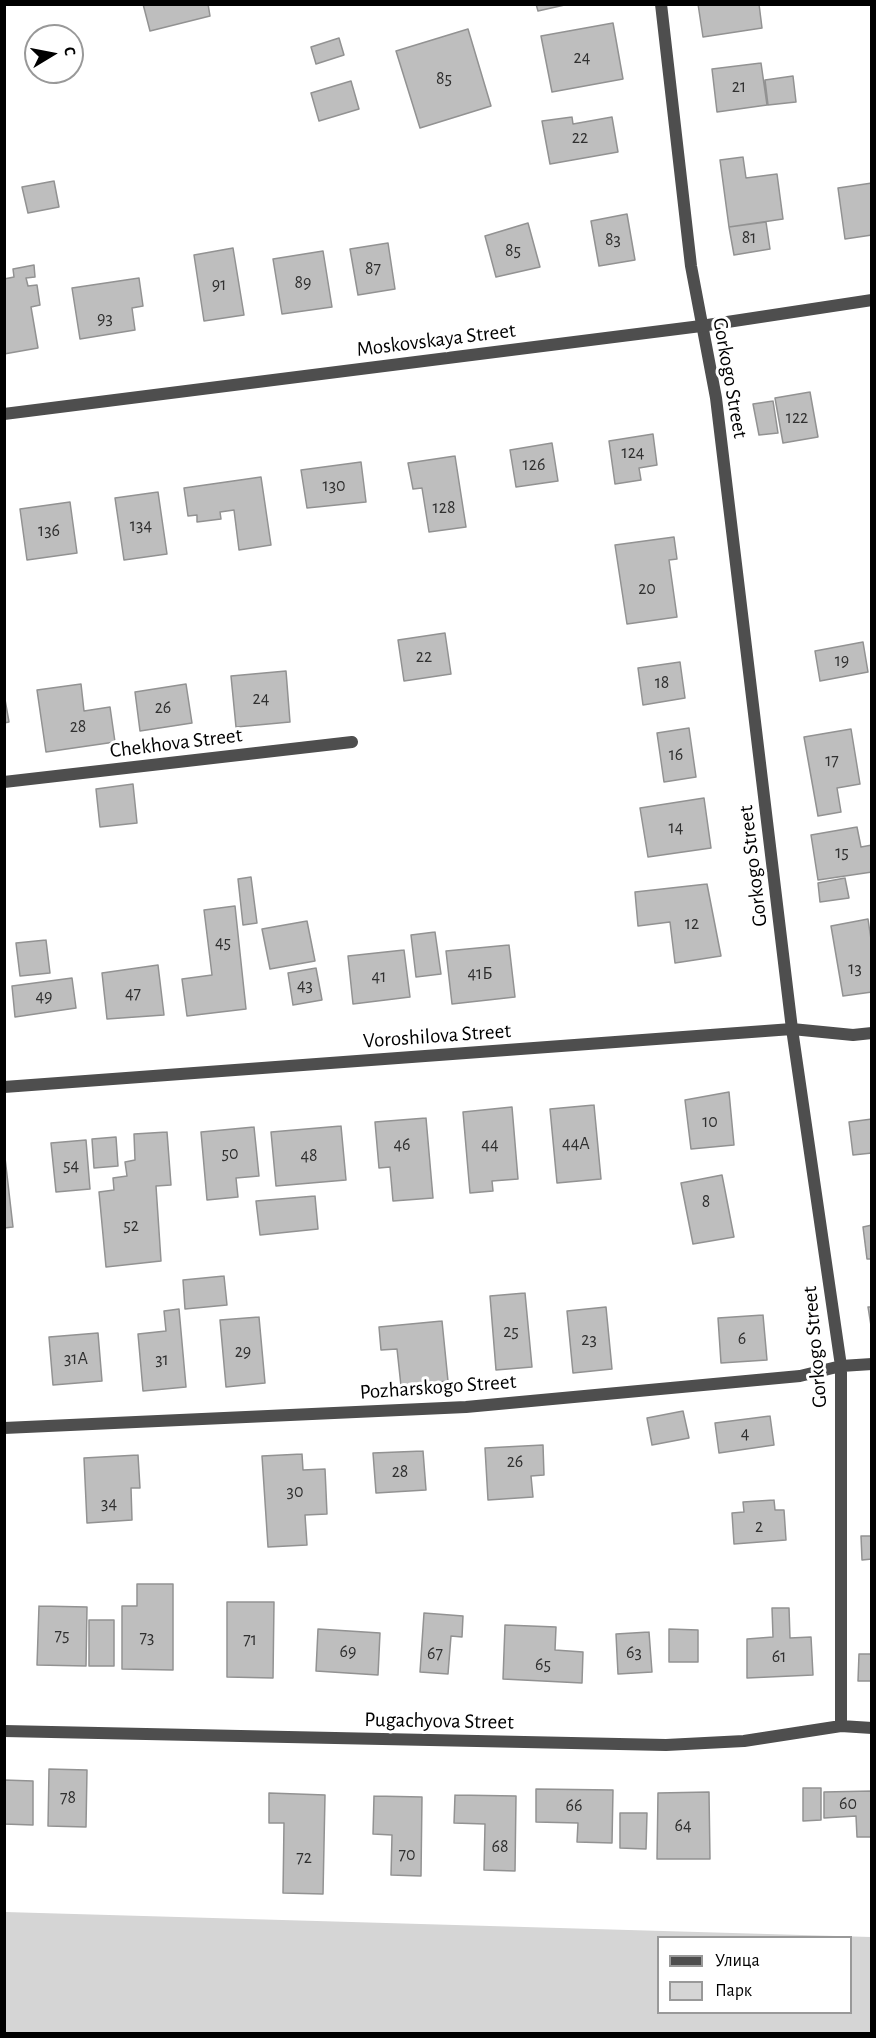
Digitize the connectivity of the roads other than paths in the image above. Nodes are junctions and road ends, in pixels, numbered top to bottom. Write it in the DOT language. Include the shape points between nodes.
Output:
graph roads {
  1 [pos="661,4"];
  2 [pos="872,300"];
  3 [pos="701,326"];
  4 [pos="4,414"];
  5 [pos="352,742"];
  6 [pos="4,782"];
  7 [pos="792,1029"];
  8 [pos="872,1032"];
  9 [pos="4,1087"];
  10 [pos="872,1364"];
  11 [pos="840,1366"];
  12 [pos="4,1428"];
  13 [pos="841,1725"];
  14 [pos="872,1728"];
  15 [pos="4,1731"];
  1 -- 3 [label="street, Gorkogo Street"];
  2 -- 3 [label="street, Moskovskaya Street"];
  3 -- 4 [label="street, Moskovskaya Street"];
  3 -- 7 [label="street, Gorkogo Street" via="716,398"];
  5 -- 6 [label="street, Chekhova Street"];
  7 -- 8 [label="street, Voroshilova Street" via="853,1035"];
  7 -- 9 [label="street, Voroshilova Street"];
  7 -- 11 [label="street, Gorkogo Street"];
  10 -- 11 [label="street, Pozharskogo Street"];
  11 -- 12 [label="street, Pozharskogo Street" via="800,1376 466,1407"];
  11 -- 13 [label="street, Gorkogo Street"];
  13 -- 14 [label="street, Pugachyova Street"];
  13 -- 15 [label="street, Pugachyova Street" via="744,1741 666,1745"];
}
